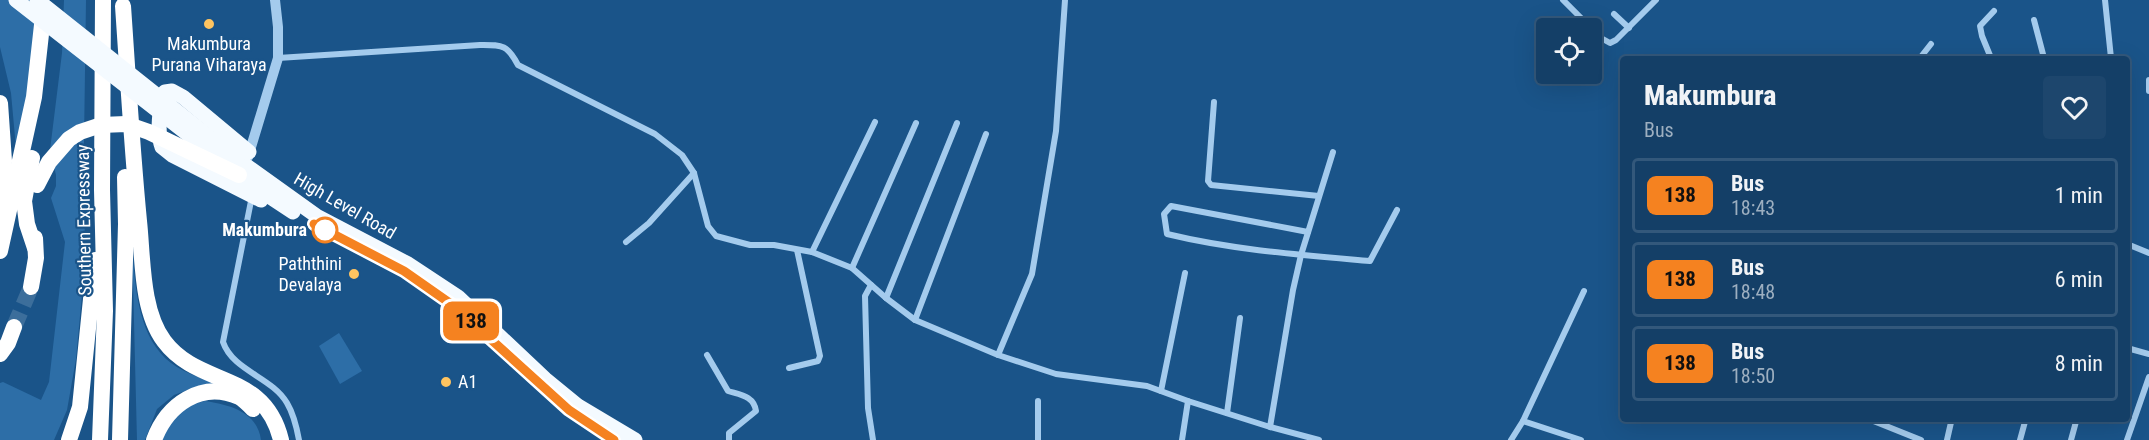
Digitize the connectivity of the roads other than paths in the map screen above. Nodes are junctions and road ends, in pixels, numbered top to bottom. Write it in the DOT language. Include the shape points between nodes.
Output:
graph roads {
  1 [pos="16,0"];
  2 [pos="37,0"];
  3 [pos="44,0"];
  4 [pos="52,0"];
  5 [pos="103,0"];
  6 [pos="275,0"];
  7 [pos="1065,0"];
  8 [pos="1563,0"];
  9 [pos="1656,0"];
  10 [pos="2105,0"];
  11 [pos="123,3"];
  12 [pos="1994,11"];
  13 [pos="1614,14"];
  14 [pos="1580,18"];
  15 [pos="2034,20"];
  16 [pos="1629,28"];
  17 [pos="1602,39"];
  18 [pos="1931,44"];
  19 [pos="1922,56"];
  20 [pos="1990,56"];
  21 [pos="2043,56"];
  22 [pos="2111,56"];
  23 [pos="278,58"];
  24 [pos="2149,80"];
  25 [pos="2149,91"];
  26 [pos="1214,102"];
  27 [pos="0,103"];
  28 [pos="875,122"];
  29 [pos="916,123"];
  30 [pos="957,123"];
  31 [pos="987,134"];
  32 [pos="1334,152"];
  33 [pos="240,164"];
  34 [pos="694,173"];
  35 [pos="102,190"];
  36 [pos="253,191"];
  37 [pos="1319,196"];
  38 [pos="1397,210"];
  39 [pos="1308,232"];
  40 [pos="626,242"];
  41 [pos="1,245"];
  42 [pos="2130,246"];
  43 [pos="35,248"];
  44 [pos="797,250"];
  45 [pos="812,252"];
  46 [pos="2149,253"];
  47 [pos="1301,255"];
  48 [pos="852,268"];
  49 [pos="1185,273"];
  50 [pos="871,285"];
  51 [pos="31,287"];
  52 [pos="1584,291"];
  53 [pos="886,298"];
  54 [pos="1240,318"];
  55 [pos="915,320"];
  56 [pos="14,327"];
  57 [pos="2130,349"];
  58 [pos="0,354"];
  59 [pos="2149,354"];
  60 [pos="998,355"];
  61 [pos="707,356"];
  62 [pos="789,368"];
  63 [pos="2149,377"];
  64 [pos="1161,391"];
  65 [pos="1188,400"];
  66 [pos="1038,401"];
  67 [pos="1227,413"];
  68 [pos="1523,421"];
  69 [pos="1876,422"];
  70 [pos="1952,422"];
  71 [pos="2025,422"];
  72 [pos="2076,422"];
  73 [pos="1270,427"];
  74 [pos="69,440"];
  75 [pos="100,440"];
  76 [pos="120,440"];
  77 [pos="154,440"];
  78 [pos="272,440"];
  79 [pos="281,440"];
  80 [pos="299,440"];
  81 [pos="614,440"];
  82 [pos="635,440"];
  83 [pos="729,440"];
  84 [pos="873,440"];
  85 [pos="1038,440"];
  86 [pos="1182,440"];
  87 [pos="1319,440"];
  88 [pos="1511,440"];
  89 [pos="1581,440"];
  90 [pos="1921,440"];
  91 [pos="1947,440"];
  92 [pos="2020,440"];
  93 [pos="2071,440"];
  94 [pos="2127,440"];
  1 -- 33 [label="highway, High Level Road, bridge"];
  2 -- 33 [label="highway, High Level Road, bridge"];
  3 -- 41 [label="highway" via="34,97"];
  4 -- 43 [label="highway" via="45,87 24,201"];
  5 -- 35 [label="highway, Southern Expressway"];
  6 -- 23 [label="street"];
  7 -- 60 [label="street" via="1056,131 1032,274"];
  8 -- 14 [label="street"];
  9 -- 16 [label="street"];
  10 -- 22 [label="street"];
  11 -- 76 [label="highway" via="126,224"];
  11 -- 79 [label="highway" via="147,299 157,328 164,341 188,364 255,395 271,413"];
  12 -- 20 [label="street" via="1980,26"];
  13 -- 16 [label="street"];
  15 -- 21 [label="street"];
  16 -- 17 [label="street" via="1610,43"];
  18 -- 19 [label="street"];
  23 -- 33 [label="street"];
  23 -- 34 [label="street" via="502,45 518,64 655,134 682,155"];
  24 -- 25 [label="street"];
  26 -- 37 [label="street" via="1208,180 1211,185"];
  27 -- 41 [label="highway" via="4,161"];
  28 -- 45 [label="street"];
  29 -- 48 [label="street"];
  30 -- 53 [label="street"];
  31 -- 55 [label="street"];
  32 -- 37 [label="street"];
  33 -- 36 [label="highway, High Level Road"];
  33 -- 36 [label="highway" via="183,98 172,91 165,92 162,147"];
  33 -- 43 [label="highway, bridge" via="126,124 101,124 80,132 49,162 37,185"];
  33 -- 82 [label="highway, High Level Road" via="318,217 408,264 458,297 578,406"];
  34 -- 40 [label="street" via="650,223"];
  34 -- 44 [label="street" via="708,226 716,236 750,245"];
  35 -- 74 [label="highway" via="80,406"];
  35 -- 75 [label="highway, Southern Expressway" via="105,311"];
  36 -- 80 [label="street" via="223,342 233,360 268,383 287,403"];
  36 -- 81 [label="highway, High Level Road" via="404,271 454,306 569,410"];
  37 -- 39 [label="street"];
  38 -- 47 [label="street" via="1370,261"];
  39 -- 47 [label="street"];
  39 -- 47 [label="street" via="1171,206 1164,214 1167,234"];
  42 -- 46 [label="street"];
  43 -- 51 [label="highway"];
  44 -- 45 [label="street"];
  44 -- 62 [label="street" via="820,356 818,361"];
  45 -- 48 [label="street"];
  47 -- 73 [label="street"];
  48 -- 50 [label="street"];
  49 -- 64 [label="street"];
  50 -- 53 [label="street"];
  50 -- 84 [label="street" via="865,297 868,408"];
  52 -- 68 [label="street"];
  53 -- 55 [label="street"];
  54 -- 67 [label="street"];
  55 -- 60 [label="street"];
  56 -- 58 [label="highway"];
  57 -- 59 [label="street"];
  60 -- 64 [label="street" via="1056,374"];
  61 -- 83 [label="street" via="728,391 755,404 756,411 729,433"];
  63 -- 94 [label="street"];
  64 -- 65 [label="street"];
  65 -- 67 [label="street"];
  65 -- 86 [label="street"];
  66 -- 85 [label="street"];
  67 -- 73 [label="street"];
  68 -- 88 [label="street"];
  68 -- 89 [label="street"];
  69 -- 90 [label="street"];
  70 -- 91 [label="street"];
  71 -- 92 [label="street"];
  72 -- 93 [label="street"];
  73 -- 87 [label="street"];
  77 -- 78 [label="highway" via="168,413 192,396 211,391 239,397 261,416"];
}
